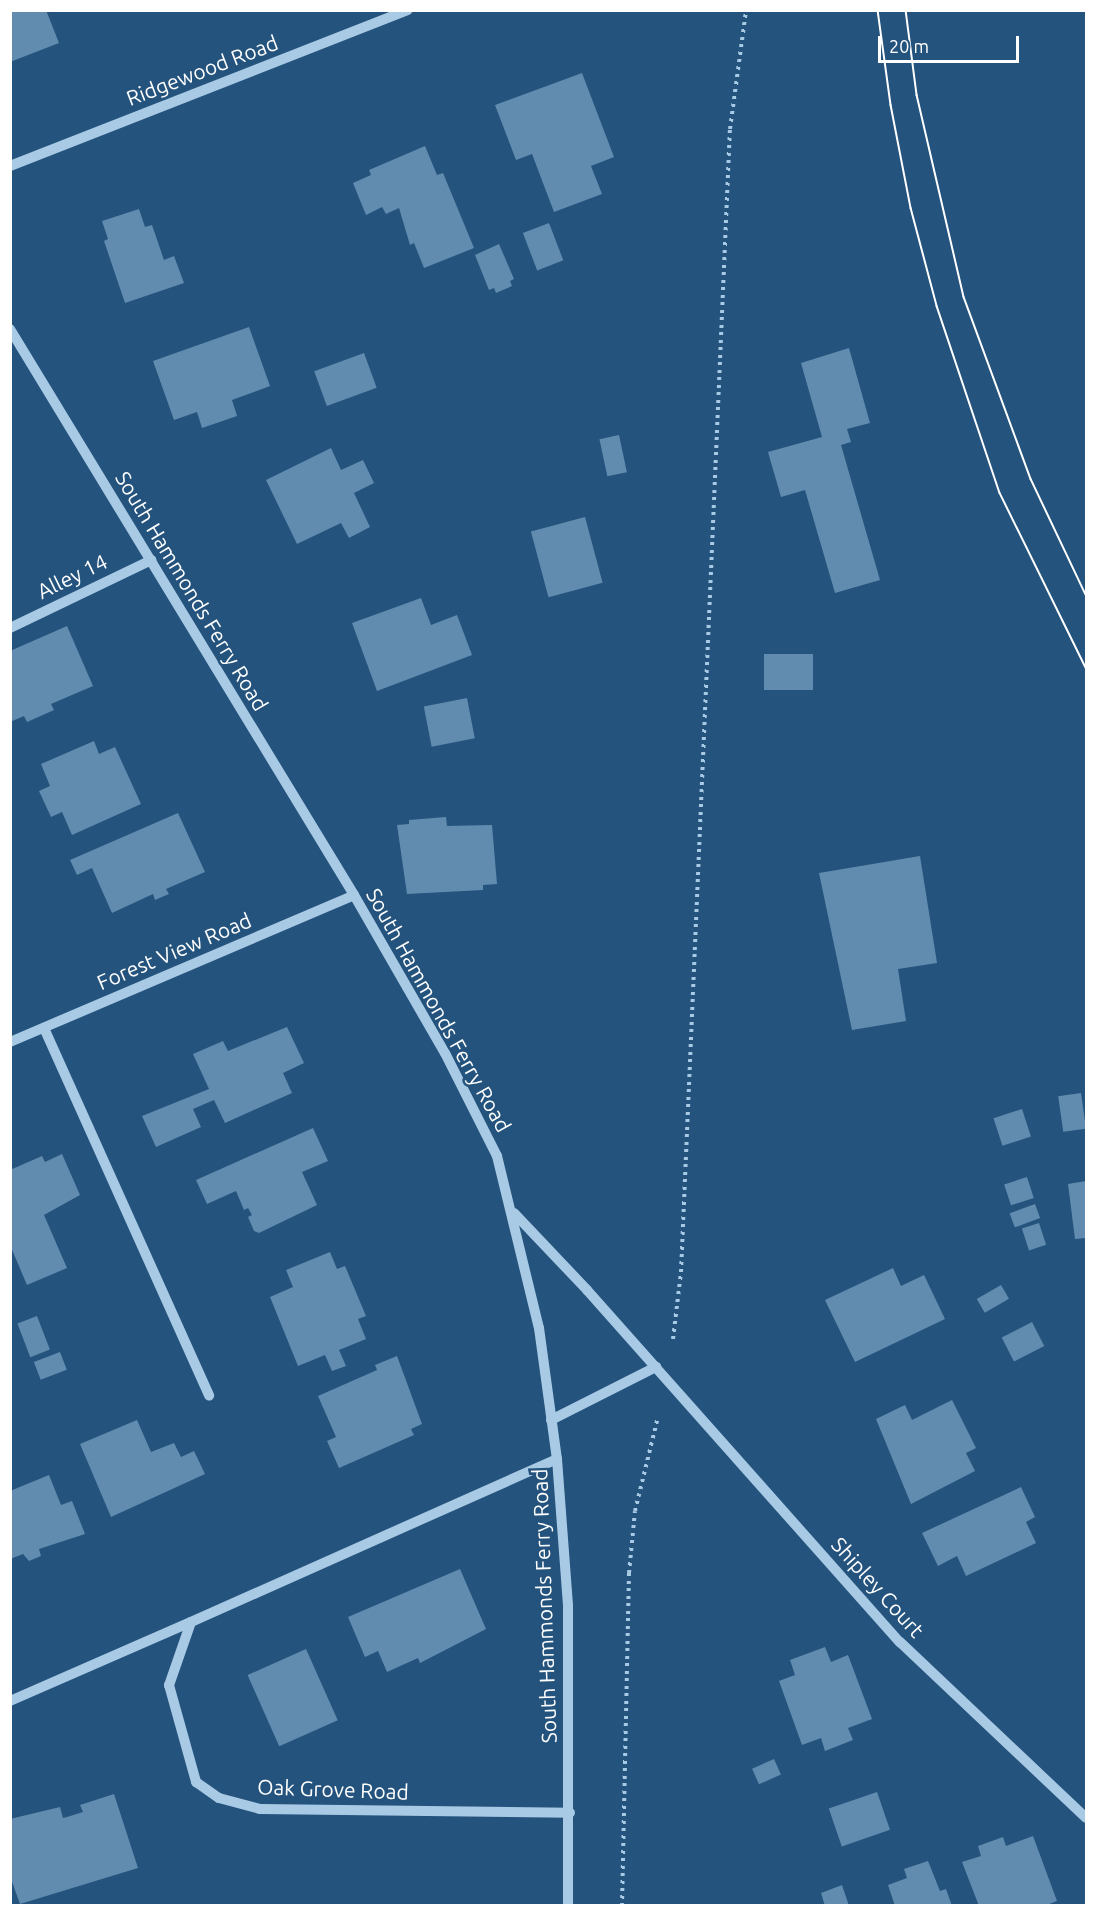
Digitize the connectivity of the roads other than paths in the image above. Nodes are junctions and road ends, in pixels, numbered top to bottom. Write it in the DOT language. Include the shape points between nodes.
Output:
graph roads {
  1 [pos="408,10"];
  2 [pos="10,166"];
  3 [pos="10,329"];
  4 [pos="151,560"];
  5 [pos="10,628"];
  6 [pos="354,895"];
  7 [pos="44,1028"];
  8 [pos="10,1042"];
  9 [pos="514,1213"];
  10 [pos="656,1367"];
  11 [pos="208,1396"];
  12 [pos="551,1420"];
  13 [pos="557,1459"];
  14 [pos="191,1622"];
  15 [pos="10,1701"];
  16 [pos="570,1813"];
  17 [pos="1086,1818"];
  18 [pos="568,1905"];
  1 -- 2 [label="street, Ridgewood Road"];
  3 -- 4 [label="street, South Hammonds Ferry Road"];
  4 -- 5 [label="street, Alley 14"];
  4 -- 6 [label="street, South Hammonds Ferry Road"];
  6 -- 7 [label="street, Forest View Road"];
  6 -- 9 [label="street, South Hammonds Ferry Road" via="445,1053 497,1156"];
  7 -- 8 [label="street, Forest View Road"];
  7 -- 11 [label="street"];
  9 -- 10 [label="street, Shipley Court"];
  9 -- 12 [label="street, South Hammonds Ferry Road" via="539,1329"];
  10 -- 12 [label="street"];
  10 -- 17 [label="street, Shipley Court" via="900,1642"];
  12 -- 13 [label="street, South Hammonds Ferry Road"];
  13 -- 14 [label="street"];
  13 -- 16 [label="street, South Hammonds Ferry Road" via="567,1605"];
  14 -- 15 [label="street"];
  14 -- 16 [label="street, Oak Grove Road" via="169,1685 196,1782 219,1798 260,1809"];
  16 -- 18 [label="street, South Hammonds Ferry Road"];
}
